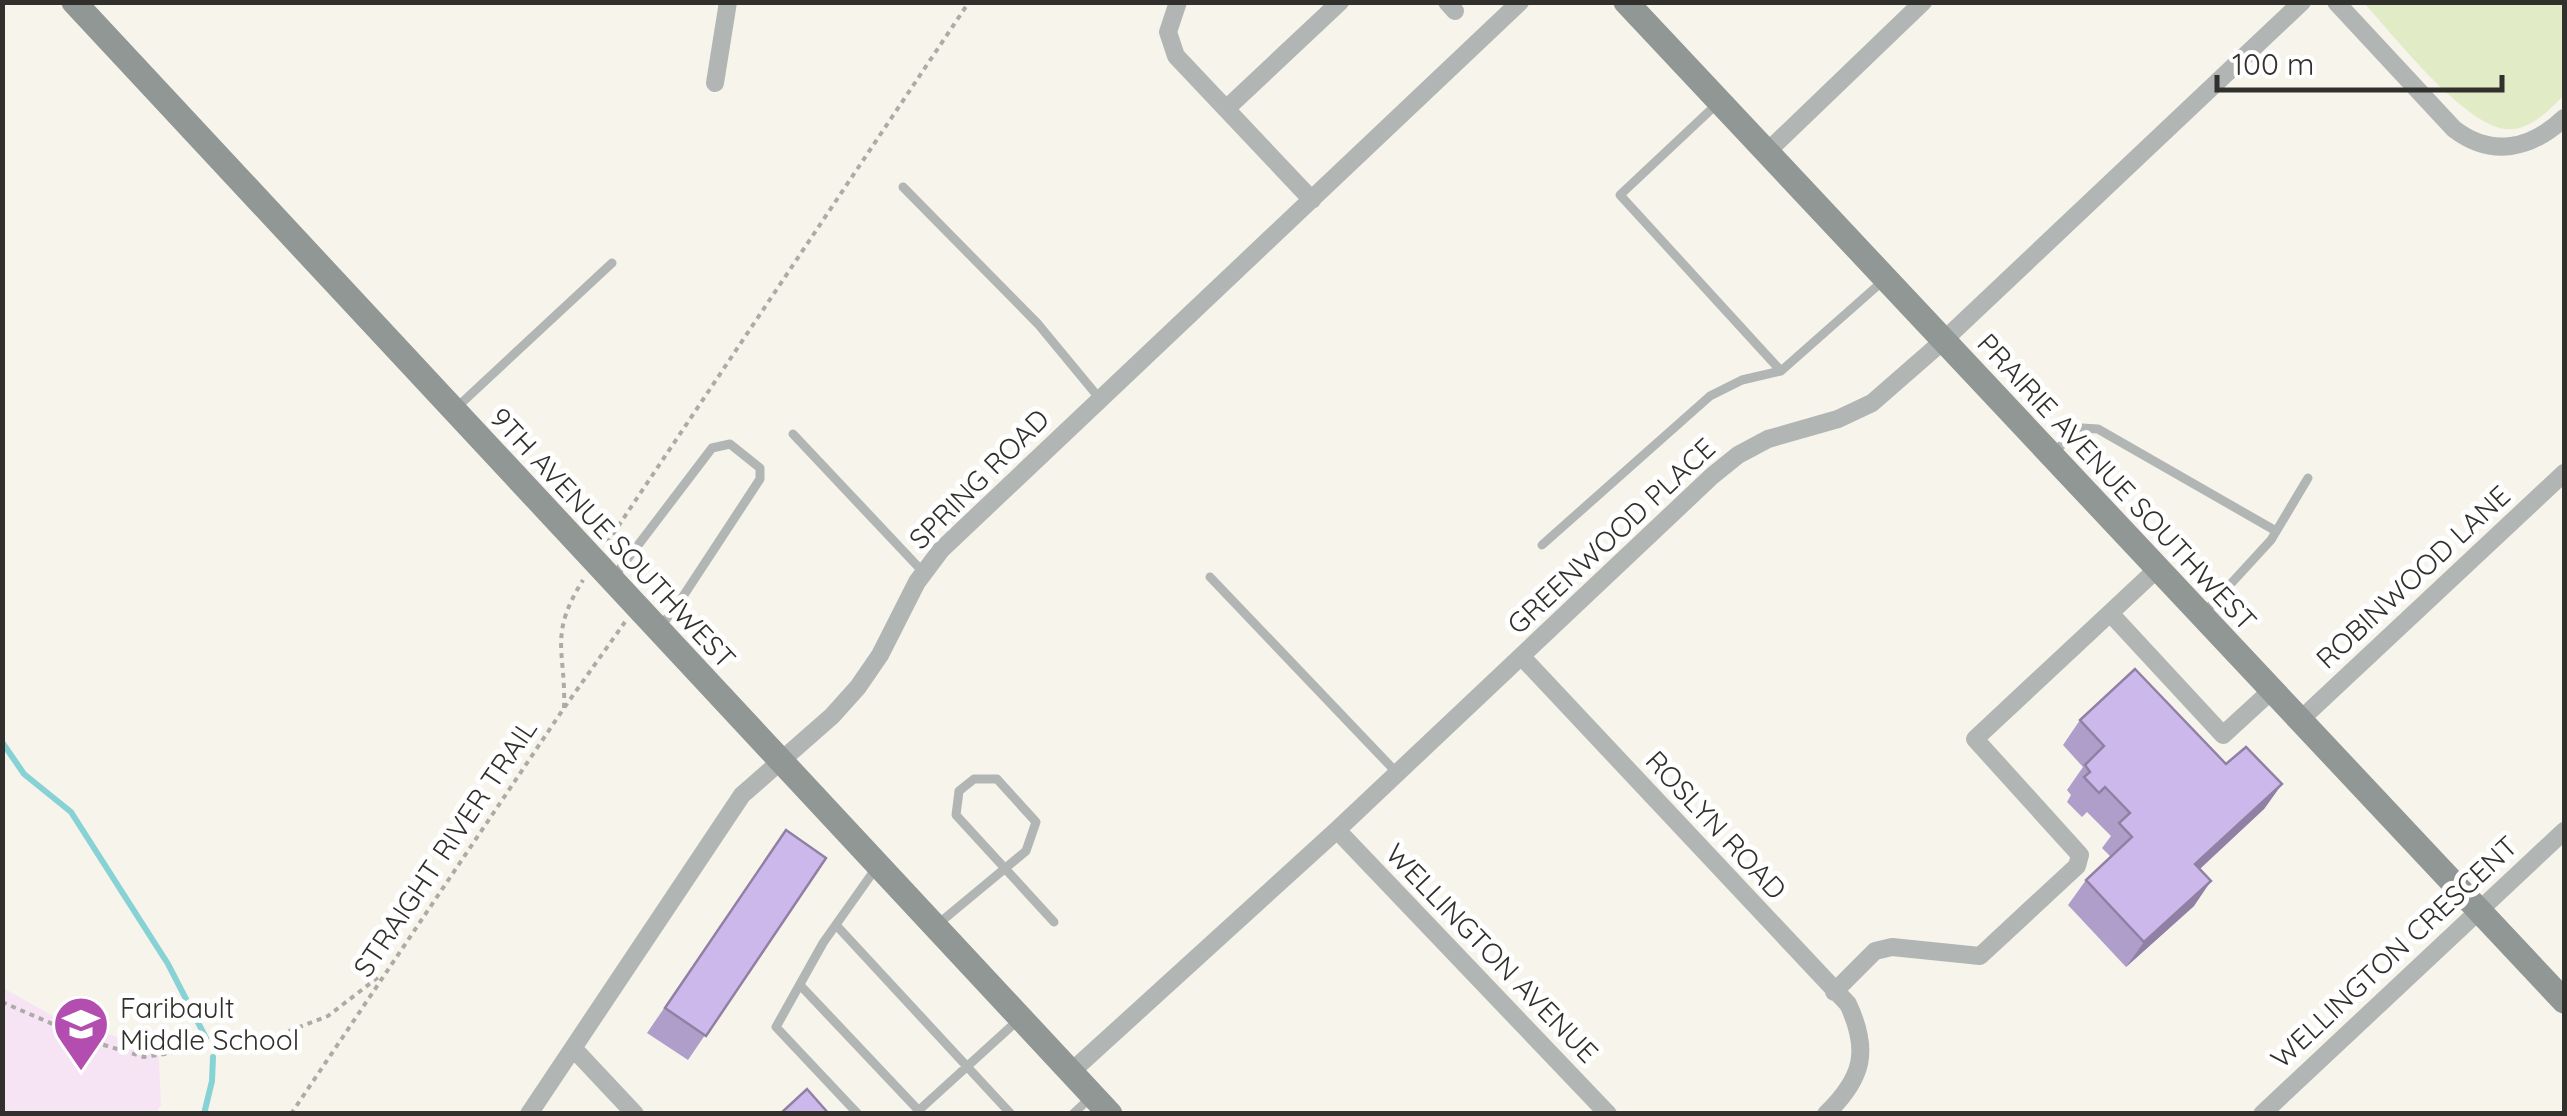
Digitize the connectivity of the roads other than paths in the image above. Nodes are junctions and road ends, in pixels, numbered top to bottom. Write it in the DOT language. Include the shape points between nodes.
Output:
graph roads {
  1 [pos="74,2"];
  2 [pos="728,2"];
  3 [pos="1178,2"];
  4 [pos="1340,2"];
  5 [pos="1520,2"];
  6 [pos="1626,2"];
  7 [pos="1923,2"];
  8 [pos="2302,2"];
  9 [pos="2336,2"];
  10 [pos="715,83"];
  11 [pos="1720,101"];
  12 [pos="1226,108"];
  13 [pos="2564,118"];
  14 [pos="1768,150"];
  15 [pos="903,187"];
  16 [pos="1312,200"];
  17 [pos="612,263"];
  18 [pos="1886,278"];
  19 [pos="1944,341"];
  20 [pos="1782,371"];
  21 [pos="1100,399"];
  22 [pos="453,411"];
  23 [pos="793,434"];
  24 [pos="2050,454"];
  25 [pos="2564,473"];
  26 [pos="2308,478"];
  27 [pos="2276,531"];
  28 [pos="1542,545"];
  29 [pos="2157,569"];
  30 [pos="603,571"];
  31 [pos="924,573"];
  32 [pos="1210,577"];
  33 [pos="2110,613"];
  34 [pos="2201,616"];
  35 [pos="658,629"];
  36 [pos="1522,657"];
  37 [pos="2271,691"];
  38 [pos="2299,721"];
  39 [pos="780,759"];
  40 [pos="1397,774"];
  41 [pos="1337,830"];
  42 [pos="2564,831"];
  43 [pos="878,864"];
  44 [pos="1004,869"];
  45 [pos="2480,911"];
  46 [pos="1054,922"];
  47 [pos="836,925"];
  48 [pos="936,926"];
  49 [pos="800,985"];
  50 [pos="1834,992"];
  51 [pos="2564,1001"];
  52 [pos="1021,1018"];
  53 [pos="573,1048"];
  54 [pos="966,1065"];
  55 [pos="1071,1072"];
  56 [pos="1102,1104"];
  57 [pos="918,1112"];
  58 [pos="530,1114"];
  59 [pos="635,1114"];
  60 [pos="858,1114"];
  61 [pos="1011,1114"];
  62 [pos="1073,1114"];
  63 [pos="1608,1114"];
  64 [pos="1826,1114"];
  65 [pos="2262,1114"];
  1 -- 22 [label="street, 9TH AVENUE SOUTHWEST"];
  2 -- 10 [label="street"];
  3 -- 12 [label="street" via="1168,32 1176,56"];
  4 -- 12 [label="street"];
  5 -- 16 [label="street, SPRING ROAD"];
  6 -- 11 [label="street, PRAIRIE AVENUE SOUTHWEST"];
  7 -- 14 [label="street"];
  8 -- 19 [label="street, GREENWOOD PLACE"];
  9 -- 13 [label="street" via="2469,140 2522,146"];
  11 -- 14 [label="street, PRAIRIE AVENUE SOUTHWEST"];
  11 -- 20 [label="lane" via="1620,195"];
  12 -- 16 [label="street"];
  14 -- 18 [label="street, PRAIRIE AVENUE SOUTHWEST"];
  15 -- 21 [label="lane" via="1038,324"];
  16 -- 21 [label="street, SPRING ROAD"];
  17 -- 22 [label="lane"];
  18 -- 19 [label="street, PRAIRIE AVENUE SOUTHWEST"];
  18 -- 20 [label="lane"];
  19 -- 24 [label="street, PRAIRIE AVENUE SOUTHWEST"];
  19 -- 36 [label="street, GREENWOOD PLACE" via="1872,403 1738,455"];
  20 -- 28 [label="lane" via="1710,396"];
  21 -- 31 [label="street, SPRING ROAD"];
  22 -- 30 [label="street, 9TH AVENUE SOUTHWEST"];
  23 -- 31 [label="lane"];
  24 -- 27 [label="lane" via="2082,428 2098,429"];
  24 -- 29 [label="street, PRAIRIE AVENUE SOUTHWEST"];
  25 -- 38 [label="street, ROBINWOOD LANE"];
  26 -- 27 [label="lane"];
  27 -- 34 [label="lane"];
  29 -- 33 [label="street"];
  29 -- 34 [label="street, PRAIRIE AVENUE SOUTHWEST"];
  30 -- 35 [label="street, 9TH AVENUE SOUTHWEST"];
  30 -- 35 [label="lane" via="712,448 730,444 760,468 760,480"];
  31 -- 39 [label="street, SPRING ROAD" via="858,687"];
  32 -- 40 [label="lane"];
  33 -- 37 [label="street" via="2223,735"];
  33 -- 50 [label="street" via="1975,739 2080,855 2077,866 1980,956 1892,946 1874,951"];
  34 -- 37 [label="street, PRAIRIE AVENUE SOUTHWEST"];
  35 -- 39 [label="street, 9TH AVENUE SOUTHWEST"];
  36 -- 40 [label="street, GREENWOOD PLACE"];
  36 -- 50 [label="street, ROSLYN ROAD"];
  37 -- 38 [label="street, PRAIRIE AVENUE SOUTHWEST"];
  38 -- 45 [label="street, PRAIRIE AVENUE SOUTHWEST"];
  39 -- 43 [label="street, 9TH AVENUE SOUTHWEST"];
  39 -- 53 [label="street, SPRING ROAD" via="742,795"];
  40 -- 41 [label="street, GREENWOOD PLACE"];
  41 -- 55 [label="street, GREENWOOD PLACE"];
  41 -- 63 [label="street, WELLINGTON AVENUE"];
  42 -- 45 [label="street, WELLINGTON CRESCENT"];
  43 -- 47 [label="lane"];
  43 -- 48 [label="street, 9TH AVENUE SOUTHWEST"];
  44 -- 44 [label="lane" via="1026,851 1036,822 998,780 974,778 959,791 956,815"];
  44 -- 46 [label="lane"];
  44 -- 48 [label="lane"];
  45 -- 51 [label="street, PRAIRIE AVENUE SOUTHWEST"];
  45 -- 65 [label="street, WELLINGTON CRESCENT"];
  47 -- 49 [label="lane"];
  47 -- 54 [label="lane"];
  48 -- 52 [label="street, 9TH AVENUE SOUTHWEST"];
  49 -- 57 [label="lane"];
  49 -- 60 [label="lane" via="776,1028"];
  50 -- 64 [label="street, ROSLYN ROAD" via="1848,1004 1861,1036 1861,1059 1854,1080"];
  52 -- 54 [label="lane"];
  52 -- 55 [label="street, 9TH AVENUE SOUTHWEST"];
  53 -- 58 [label="street, SPRING ROAD"];
  53 -- 59 [label="street"];
  54 -- 57 [label="lane"];
  54 -- 61 [label="lane"];
  55 -- 56 [label="street, 9TH AVENUE SOUTHWEST"];
  56 -- 62 [label="lane"];
}
